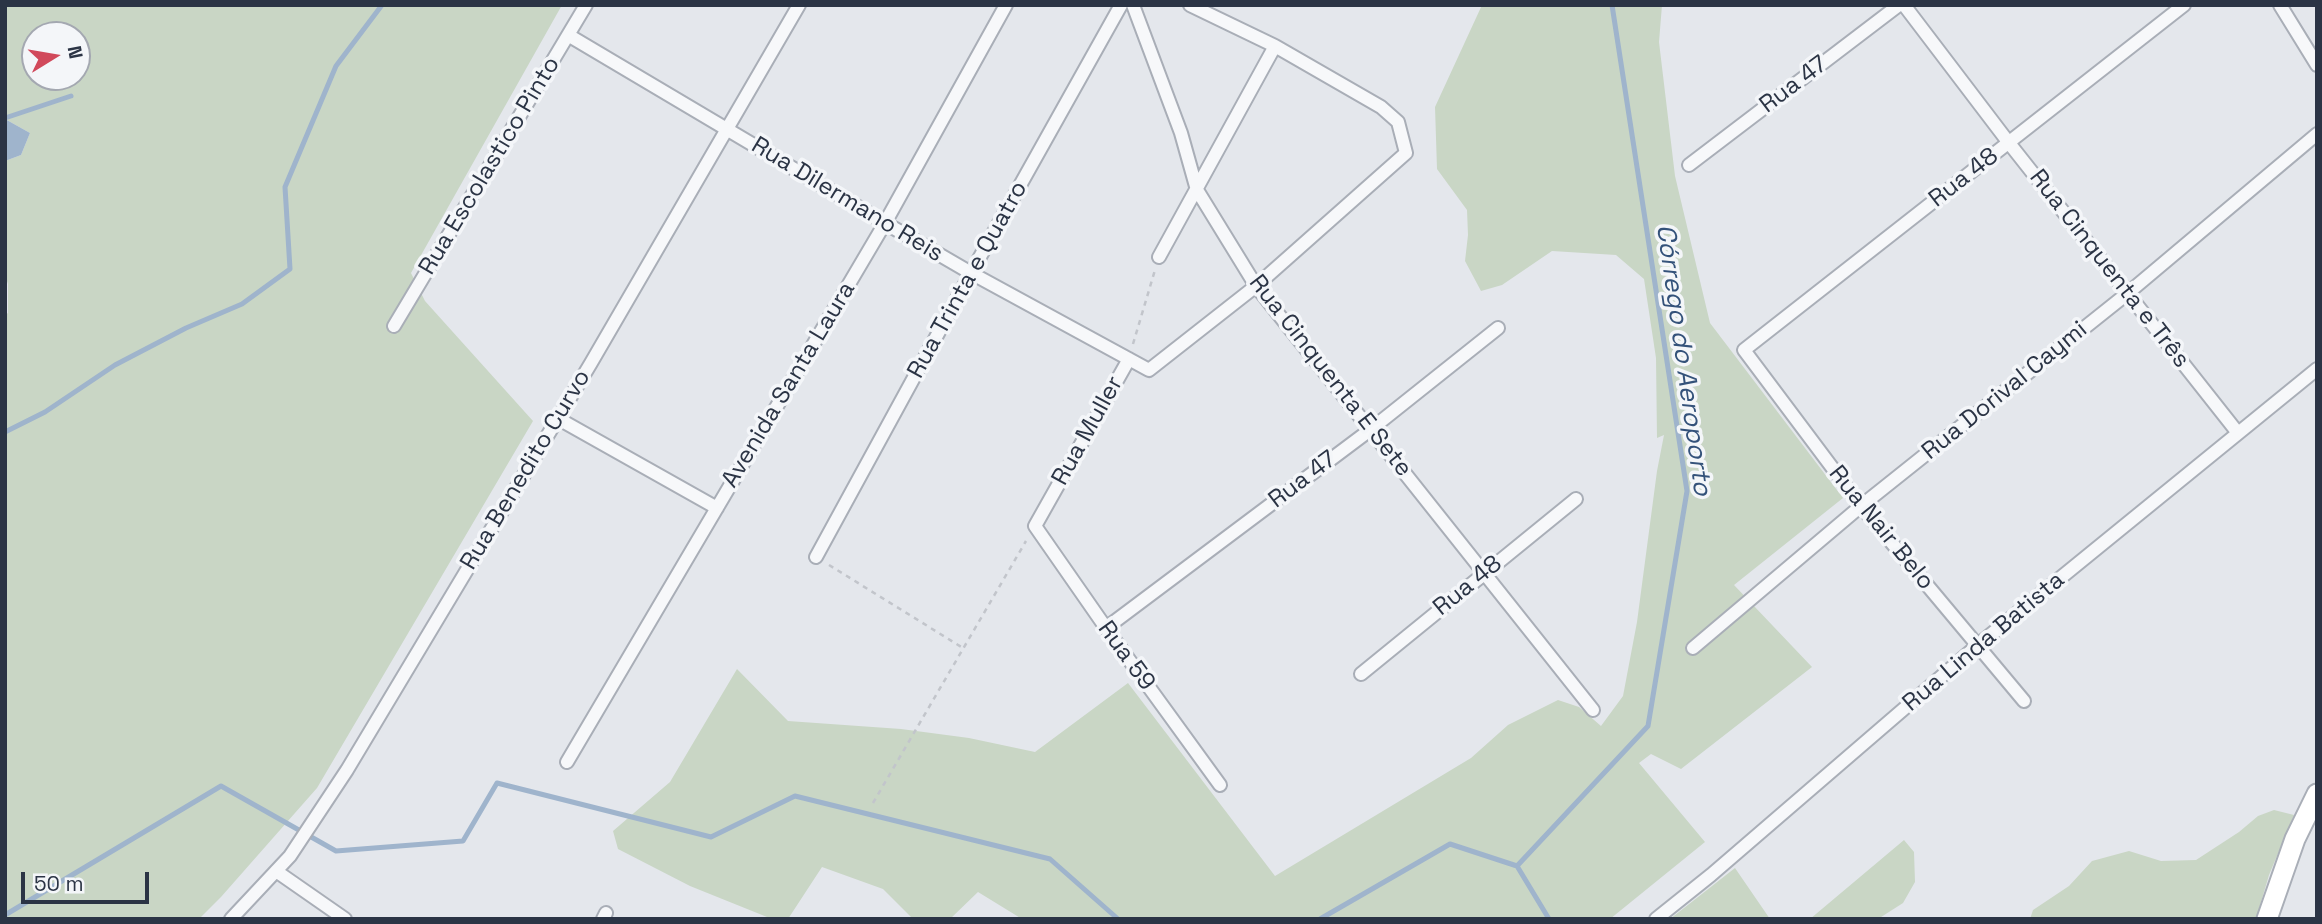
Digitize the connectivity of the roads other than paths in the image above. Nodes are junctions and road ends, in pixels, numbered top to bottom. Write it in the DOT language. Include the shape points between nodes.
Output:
graph roads {
  1 [pos="586,5"];
  2 [pos="799,5"];
  3 [pos="1006,5"];
  4 [pos="1121,5"];
  5 [pos="1133,5"];
  6 [pos="1190,5"];
  7 [pos="1902,5"];
  8 [pos="2184,5"];
  9 [pos="2280,5"];
  10 [pos="569,35"];
  11 [pos="1275,46"];
  12 [pos="2317,65"];
  13 [pos="727,128"];
  14 [pos="2317,134"];
  15 [pos="2009,143"];
  16 [pos="1689,165"];
  17 [pos="1197,190"];
  18 [pos="884,223"];
  19 [pos="1159,257"];
  20 [pos="971,273"];
  21 [pos="1256,286"];
  22 [pos="2128,293"];
  23 [pos="394,326"];
  24 [pos="1499,328"];
  25 [pos="1744,350"];
  26 [pos="1129,359"];
  27 [pos="2317,369"];
  28 [pos="557,418"];
  29 [pos="1370,430"];
  30 [pos="2238,433"];
  31 [pos="1576,499"];
  32 [pos="1861,506"];
  33 [pos="717,508"];
  34 [pos="1035,526"];
  35 [pos="816,557"];
  36 [pos="1485,572"];
  37 [pos="1106,628"];
  38 [pos="1978,645"];
  39 [pos="1693,648"];
  40 [pos="1361,674"];
  41 [pos="2024,701"];
  42 [pos="1593,710"];
  43 [pos="567,762"];
  44 [pos="1220,785"];
  45 [pos="2317,794"];
  46 [pos="276,871"];
  47 [pos="231,919"];
  48 [pos="345,919"];
  49 [pos="1656,919"];
  50 [pos="2267,919"];
  1 -- 10 [label="street, Rua Escolastico Pinto"];
  2 -- 13 [label="street, Rua Benedito Curvo"];
  3 -- 18 [label="street, Avenida Santa Laura"];
  4 -- 20 [label="street, Rua Trinta e Quatro"];
  5 -- 17 [label="street, Rua Cinquenta E Sete" via="1181,133"];
  6 -- 11 [label="street"];
  7 -- 15 [label="street, Rua Cinquenta e Três"];
  7 -- 16 [label="street, Rua 47"];
  8 -- 15 [label="street, Rua 48"];
  9 -- 12 [label="street"];
  10 -- 13 [label="street, Rua Dilermano Reis"];
  10 -- 23 [label="street, Rua Escolastico Pinto"];
  11 -- 17 [label="street"];
  11 -- 21 [label="street" via="1381,107 1398,122 1406,153"];
  13 -- 18 [label="street, Rua Dilermano Reis"];
  13 -- 28 [label="street, Rua Benedito Curvo"];
  14 -- 22 [label="street, Rua Dorival Caymi"];
  15 -- 22 [label="street, Rua Cinquenta e Três"];
  15 -- 25 [label="street, Rua 48"];
  17 -- 19 [label="street"];
  17 -- 21 [label="street, Rua Cinquenta E Sete"];
  18 -- 20 [label="street, Rua Dilermano Reis"];
  18 -- 33 [label="street, Avenida Santa Laura"];
  20 -- 26 [label="street, Rua Dilermano Reis"];
  20 -- 35 [label="street, Rua Trinta e Quatro"];
  21 -- 26 [label="street" via="1149,370"];
  21 -- 29 [label="street, Rua Cinquenta E Sete"];
  22 -- 30 [label="street, Rua Cinquenta e Três"];
  22 -- 32 [label="street, Rua Dorival Caymi"];
  24 -- 29 [label="street, Rua 47"];
  25 -- 32 [label="street, Rua Nair Belo"];
  26 -- 34 [label="street, Rua Muller"];
  27 -- 30 [label="street, Rua Linda Batista"];
  28 -- 33 [label="street"];
  28 -- 46 [label="street, Rua Benedito Curvo" via="347,770"];
  29 -- 36 [label="street, Rua Cinquenta E Sete"];
  29 -- 37 [label="street, Rua 47"];
  30 -- 38 [label="street, Rua Linda Batista"];
  31 -- 36 [label="street, Rua 48"];
  32 -- 38 [label="street, Rua Nair Belo"];
  32 -- 39 [label="street, Rua Dorival Caymi"];
  33 -- 43 [label="street, Avenida Santa Laura"];
  34 -- 37 [label="street, Rua 59"];
  36 -- 40 [label="street, Rua 48"];
  36 -- 42 [label="street, Rua Cinquenta E Sete"];
  37 -- 44 [label="street, Rua 59"];
  38 -- 41 [label="street, Rua Nair Belo"];
  38 -- 49 [label="street, Rua Linda Batista"];
  45 -- 50 [label="main road" via="2295,839"];
  46 -- 47 [label="street, Rua Benedito Curvo"];
  46 -- 48 [label="street"];
}
